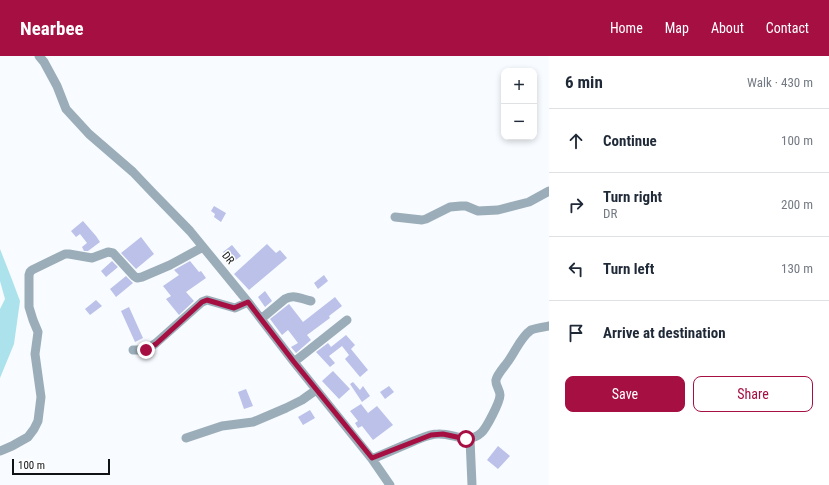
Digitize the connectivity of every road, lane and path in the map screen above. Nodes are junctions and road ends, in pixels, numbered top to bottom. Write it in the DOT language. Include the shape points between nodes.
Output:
graph roads {
  1 [pos="40,56"];
  2 [pos="549,191"];
  3 [pos="395,217"];
  4 [pos="203,247"];
  5 [pos="311,301"];
  6 [pos="248,302"];
  7 [pos="261,319"];
  8 [pos="347,320"];
  9 [pos="549,326"];
  10 [pos="133,350"];
  11 [pos="294,362"];
  12 [pos="316,390"];
  13 [pos="186,438"];
  14 [pos="470,438"];
  15 [pos="0,451"];
  16 [pos="372,458"];
  17 [pos="390,485"];
  18 [pos="472,485"];
  1 -- 4 [label="street, DR" via="57,86 66,109 89,134 133,172"];
  2 -- 3 [label="street" via="529,202 498,210 482,211 466,206 454,206 422,220"];
  4 -- 6 [label="street, DR"];
  4 -- 15 [label="street" via="170,265 137,278 110,252 92,258 65,254 30,272 30,307 38,332 35,354 41,397 38,421 28,436"];
  5 -- 7 [label="street" via="290,296"];
  6 -- 7 [label="street, DR"];
  6 -- 10 [label="street" via="234,308 207,300 202,302 156,344 146,350"];
  7 -- 11 [label="street, DR"];
  8 -- 11 [label="street"];
  9 -- 14 [label="street" via="530,331 516,348 497,377 500,398 488,424 478,436"];
  11 -- 12 [label="street, DR"];
  12 -- 13 [label="street" via="302,400 253,422 222,426"];
  12 -- 16 [label="street, DR"];
  14 -- 16 [label="street" via="431,435"];
  14 -- 18 [label="street"];
  16 -- 17 [label="street, DR"];
}
